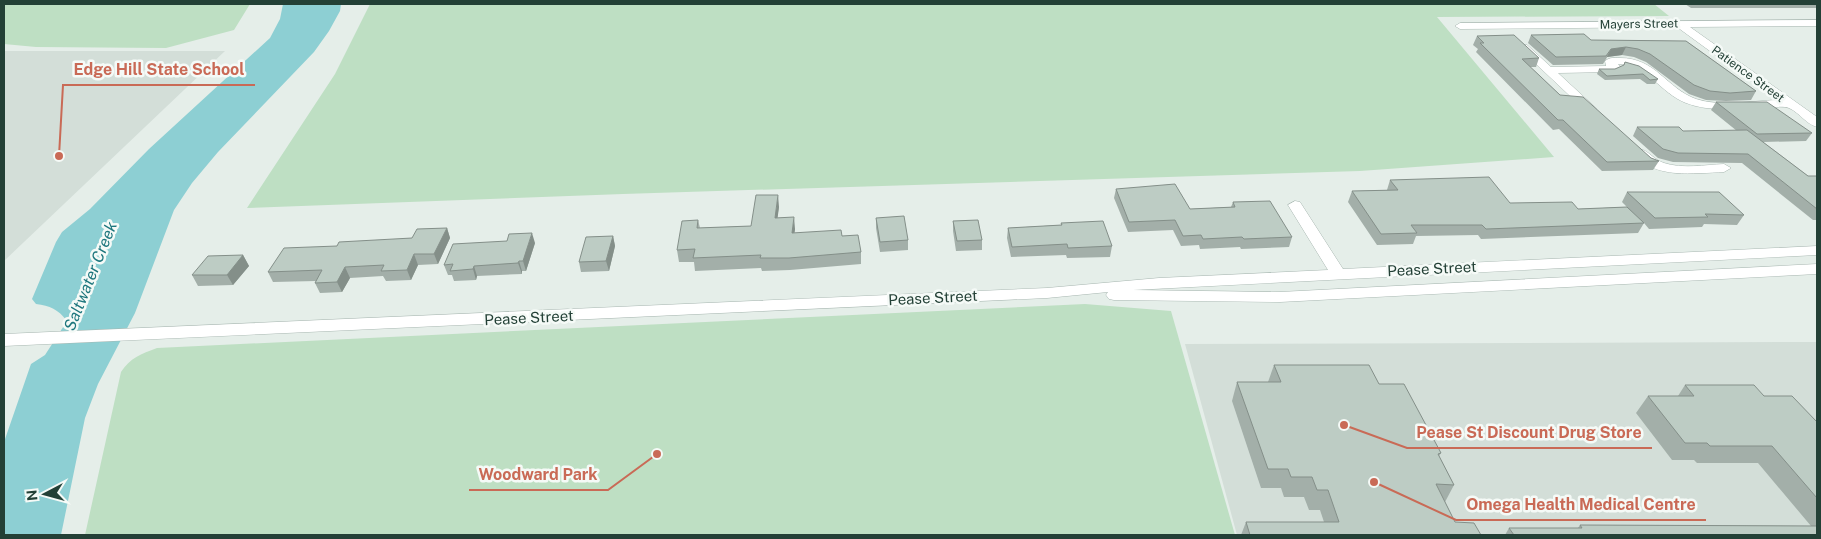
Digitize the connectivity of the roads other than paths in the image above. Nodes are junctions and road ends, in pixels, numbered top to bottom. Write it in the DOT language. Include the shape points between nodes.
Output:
graph roads {
  1 [pos="1817,23"];
  2 [pos="1679,24"];
  3 [pos="1460,26"];
  4 [pos="1500,26"];
  5 [pos="1548,70"];
  6 [pos="1788,104"];
  7 [pos="1600,117"];
  8 [pos="1817,123"];
  9 [pos="1630,143"];
  10 [pos="1724,168"];
  11 [pos="1295,205"];
  12 [pos="1817,251"];
  13 [pos="1817,269"];
  14 [pos="1338,274"];
  15 [pos="1047,293"];
  16 [pos="6,340"];
  1 -- 2 [label="street, Mayers Street"];
  2 -- 4 [label="street, Mayers Street"];
  2 -- 6 [label="street, Patience Street"];
  3 -- 4 [label="street, Mayers Street"];
  4 -- 5 [label="street"];
  5 -- 6 [label="street" via="1612,69 1615,68 1611,61 1631,61 1644,66 1682,96 1697,103"];
  5 -- 7 [label="street"];
  6 -- 8 [label="street, Patience Street"];
  9 -- 10 [label="street" via="1660,166"];
  11 -- 14 [label="street"];
  12 -- 14 [label="street, Pease Street"];
  13 -- 15 [label="street, Pease Street" via="1280,297"];
  14 -- 15 [label="street, Pease Street" via="1158,283"];
  15 -- 16 [label="street, Pease Street"];
}
